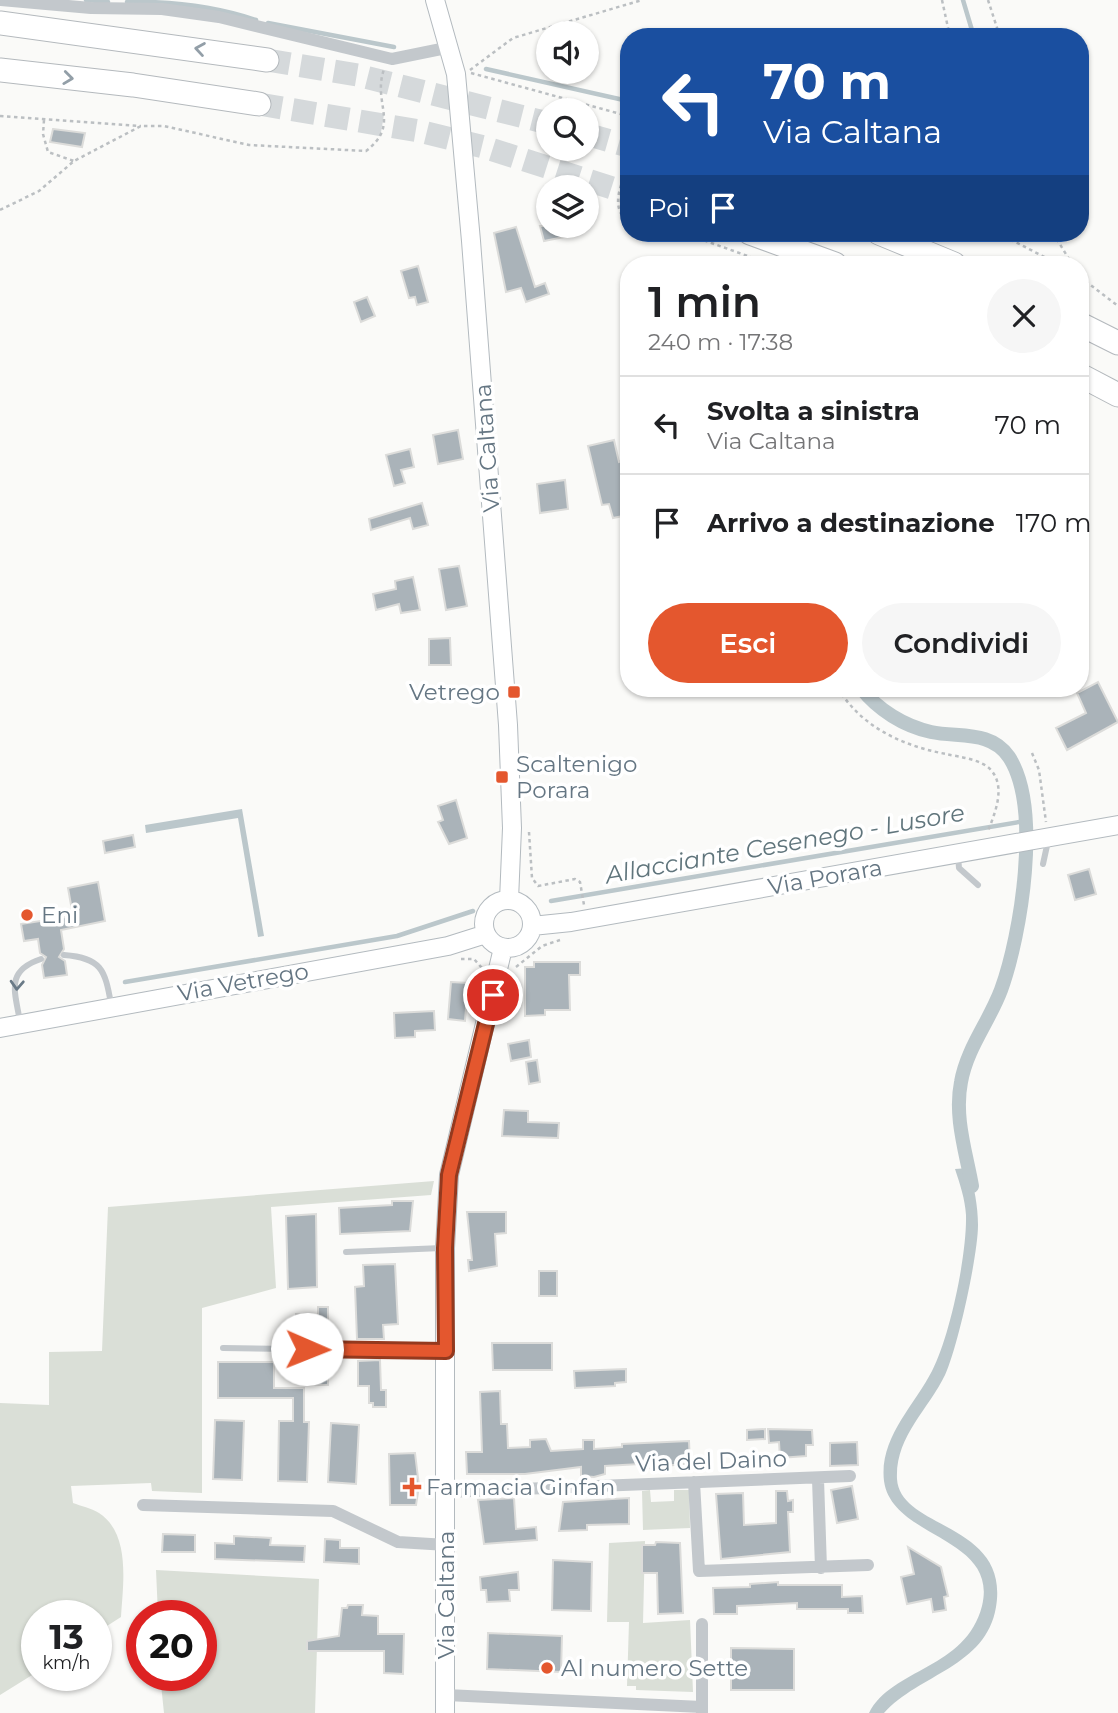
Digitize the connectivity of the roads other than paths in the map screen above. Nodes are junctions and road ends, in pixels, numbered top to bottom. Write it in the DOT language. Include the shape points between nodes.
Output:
graph roads {
  1 [pos="1,0"];
  2 [pos="435,0"];
  3 [pos="0,23"];
  4 [pos="451,47"];
  5 [pos="267,60"];
  6 [pos="0,70"];
  7 [pos="259,104"];
  8 [pos="775,242"];
  9 [pos="901,242"];
  10 [pos="813,256"];
  11 [pos="935,256"];
  12 [pos="1089,328"];
  13 [pos="1118,343"];
  14 [pos="1089,380"];
  15 [pos="1118,395"];
  16 [pos="1118,825"];
  17 [pos="1043,840"];
  18 [pos="958,854"];
  19 [pos="1043,864"];
  20 [pos="978,885"];
  21 [pos="509,900"];
  22 [pos="532,926"];
  23 [pos="486,934"];
  24 [pos="503,948"];
  25 [pos="64,955"];
  26 [pos="41,959"];
  27 [pos="112,1006"];
  28 [pos="21,1024"];
  29 [pos="0,1028"];
  30 [pos="445,1248"];
  31 [pos="346,1252"];
  32 [pos="223,1348"];
  33 [pos="446,1351"];
  34 [pos="850,1476"];
  35 [pos="818,1479"];
  36 [pos="694,1482"];
  37 [pos="447,1492"];
  38 [pos="143,1505"];
  39 [pos="447,1545"];
  40 [pos="868,1565"];
  41 [pos="821,1568"];
  42 [pos="702,1623"];
  43 [pos="446,1704"];
  44 [pos="702,1710"];
  1 -- 4 [label="street" via="113,10 162,9 219,17 392,58"];
  2 -- 4 [label="main road, Via Caltana"];
  5 -- 3 [label="highway, one-way"];
  4 -- 21 [label="main road, Via Caltana" via="462,73 508,725"];
  6 -- 7 [label="highway, one-way"];
  8 -- 10 [label="highway"];
  9 -- 11 [label="highway"];
  12 -- 13 [label="highway"];
  14 -- 15 [label="highway"];
  16 -- 17 [label="main road, Via Porara"];
  17 -- 18 [label="main road, Via Porara" via="993,839"];
  17 -- 19 [label="lane"];
  18 -- 20 [label="lane" via="960,869"];
  18 -- 22 [label="main road, Via Porara"];
  21 -- 22 [label="main road" via="526,908"];
  21 -- 23 [label="main road" via="491,906 486,914"];
  22 -- 24 [label="main road" via="526,940"];
  23 -- 24 [label="main road"];
  23 -- 27 [label="main road, Via Vetrego" via="448,946"];
  24 -- 30 [label="main road, Via Caltana" via="449,1175"];
  25 -- 27 [label="lane" via="85,957 102,967"];
  26 -- 28 [label="lane, one-way" via="17,973 14,988"];
  27 -- 28 [label="main road, Via Vetrego"];
  28 -- 29 [label="main road, Via Vetrego"];
  30 -- 31 [label="lane"];
  30 -- 33 [label="main road, Via Caltana"];
  32 -- 33 [label="lane"];
  33 -- 37 [label="main road, Via Caltana"];
  34 -- 35 [label="street, Via del Daino"];
  35 -- 36 [label="street, Via del Daino"];
  35 -- 41 [label="street"];
  36 -- 37 [label="street, Via del Daino"];
  36 -- 41 [label="street" via="699,1571"];
  37 -- 39 [label="main road, Via Caltana"];
  38 -- 39 [label="street" via="333,1511 398,1542"];
  39 -- 43 [label="main road, Via Caltana"];
  40 -- 41 [label="street"];
  42 -- 44 [label="street"];
  43 -- 44 [label="street"];
}
